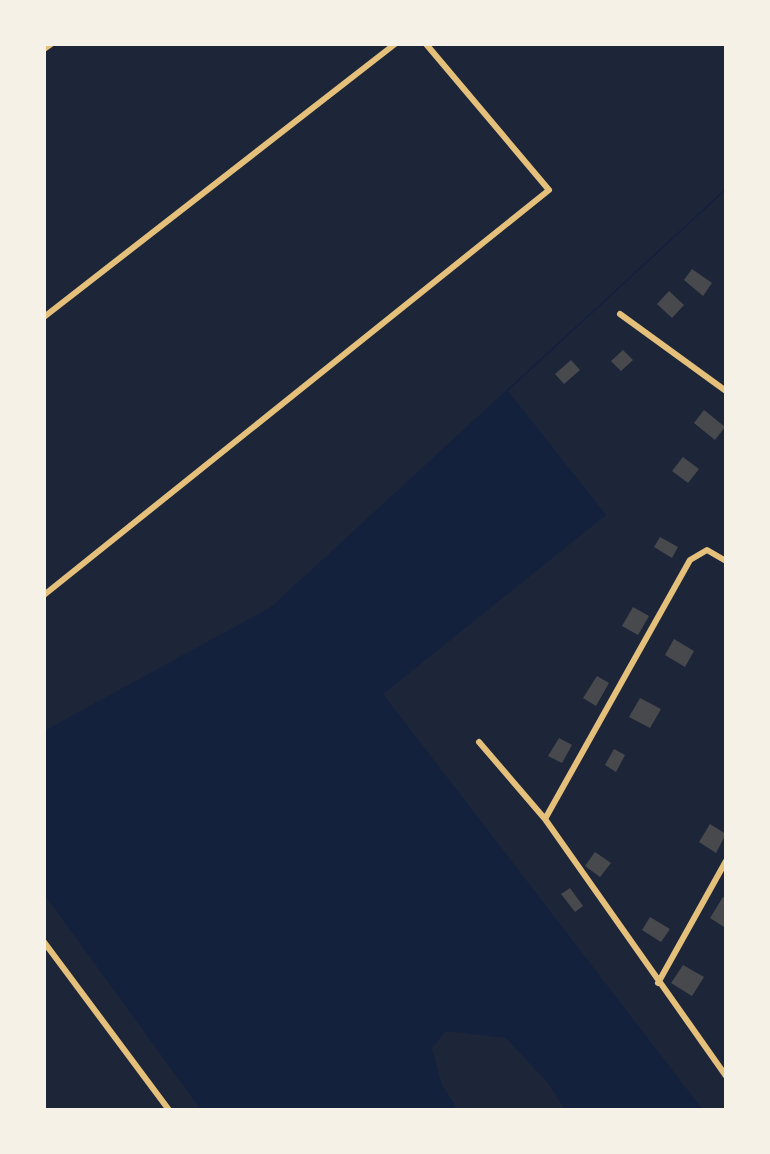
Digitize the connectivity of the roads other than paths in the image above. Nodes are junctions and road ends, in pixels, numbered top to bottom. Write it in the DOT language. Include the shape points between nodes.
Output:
graph roads {
  1 [pos="51,44"];
  2 [pos="395,44"];
  3 [pos="426,44"];
  4 [pos="44,49"];
  5 [pos="620,314"];
  6 [pos="44,317"];
  7 [pos="726,391"];
  8 [pos="726,561"];
  9 [pos="44,595"];
  10 [pos="479,742"];
  11 [pos="545,819"];
  12 [pos="726,861"];
  13 [pos="44,942"];
  14 [pos="658,983"];
  15 [pos="726,1076"];
  16 [pos="169,1110"];
  1 -- 4 [label="lane"];
  2 -- 6 [label="lane"];
  3 -- 9 [label="lane" via="549,190"];
  5 -- 7 [label="lane"];
  8 -- 11 [label="lane" via="707,550 690,560"];
  10 -- 11 [label="lane"];
  11 -- 14 [label="lane"];
  12 -- 14 [label="lane"];
  13 -- 16 [label="lane"];
  14 -- 15 [label="lane"];
}
